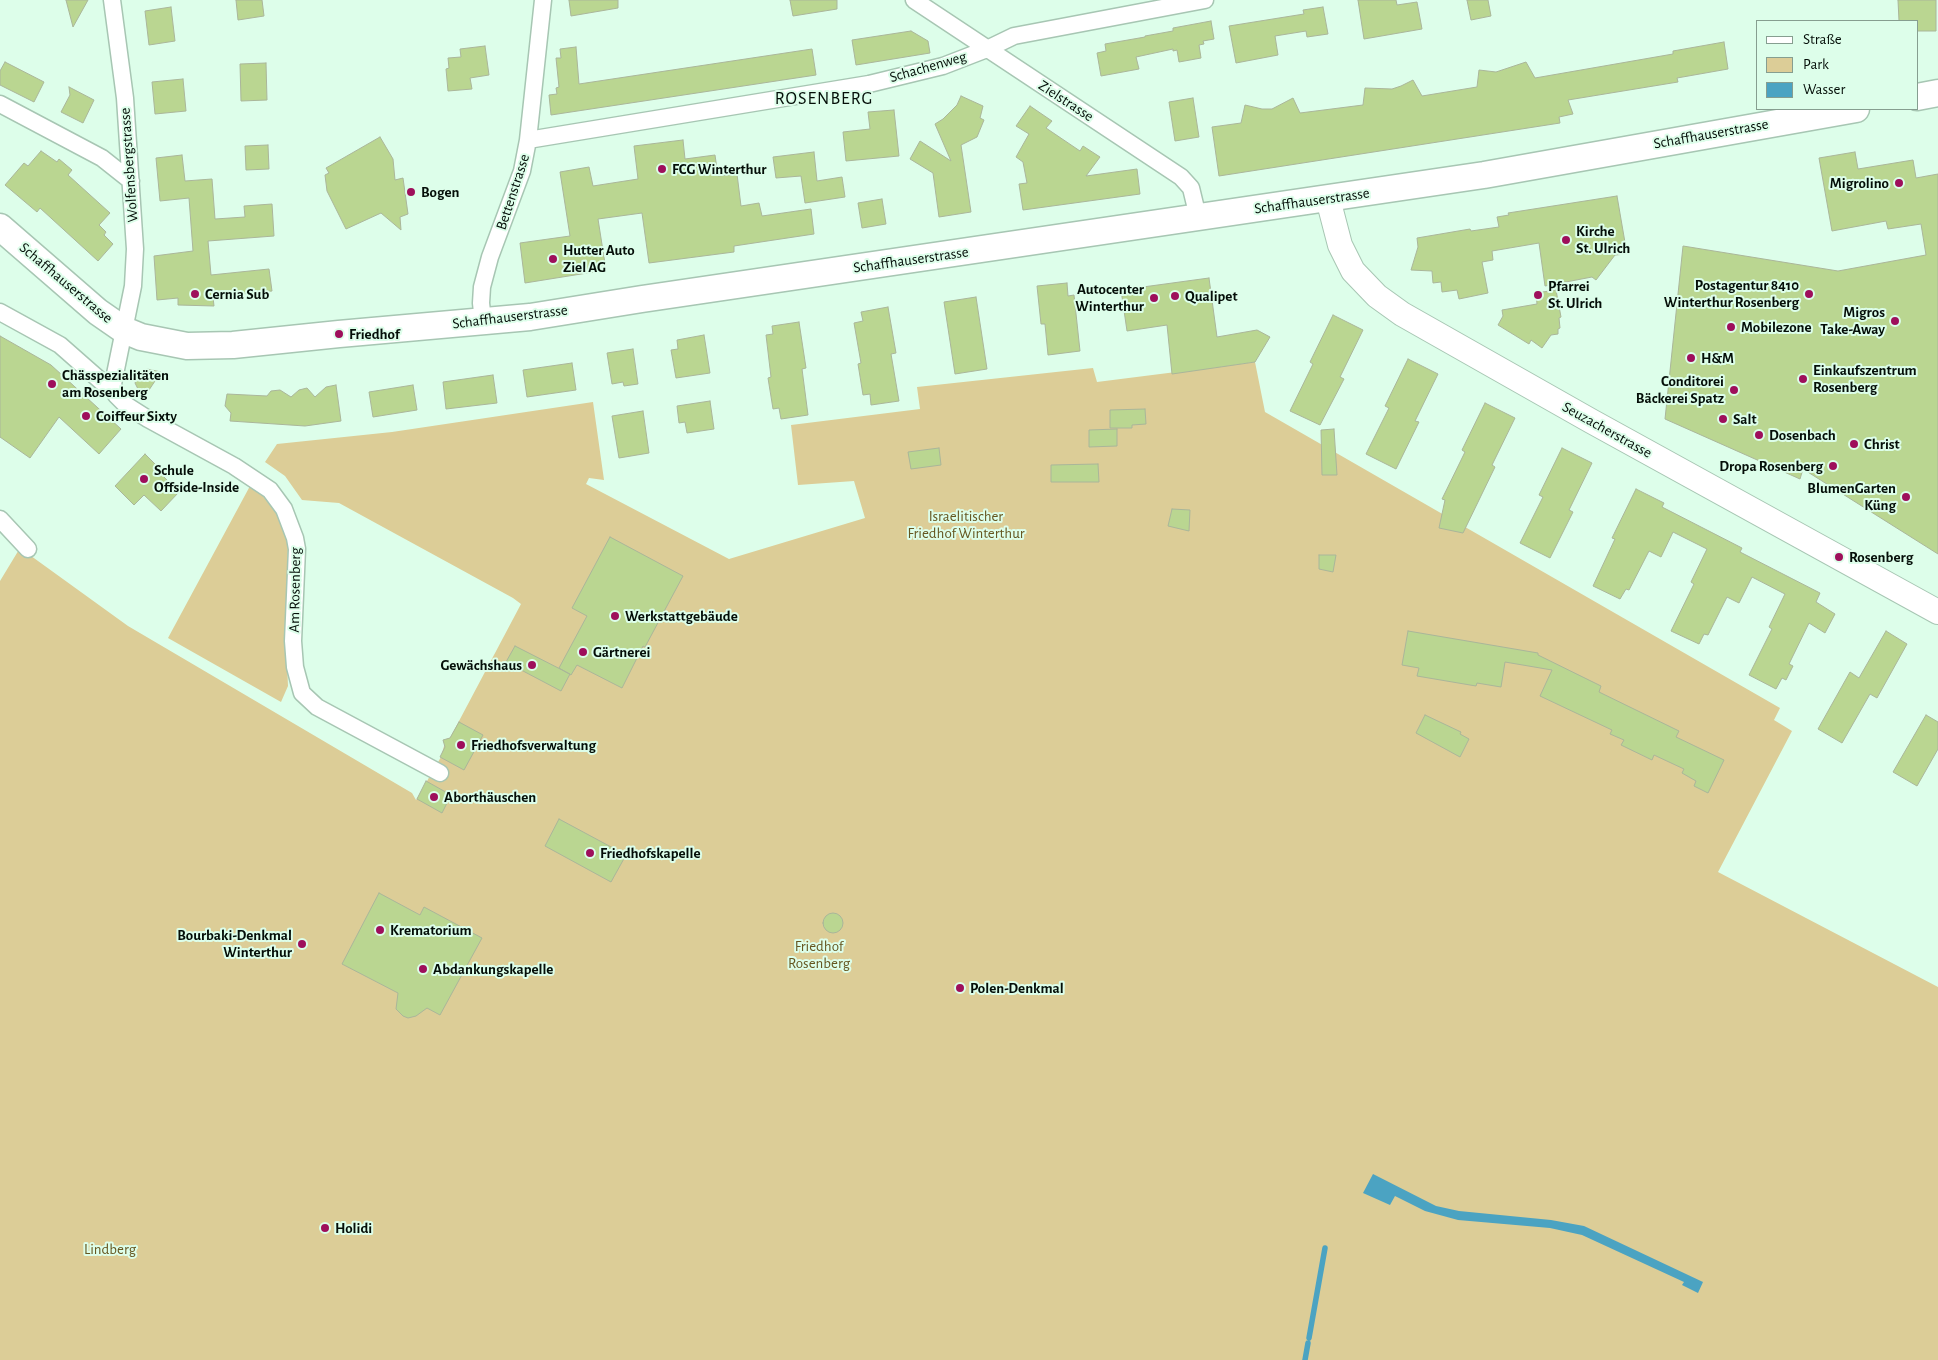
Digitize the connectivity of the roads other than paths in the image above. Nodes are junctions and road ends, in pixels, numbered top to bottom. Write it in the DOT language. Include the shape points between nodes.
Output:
graph roads {
  1 [pos="112,0"];
  2 [pos="543,0"];
  3 [pos="914,0"];
  4 [pos="1205,0"];
  5 [pos="986,49"];
  6 [pos="1938,93"];
  7 [pos="1918,97"];
  8 [pos="0,104"];
  9 [pos="1850,110"];
  10 [pos="528,140"];
  11 [pos="131,181"];
  12 [pos="1328,199"];
  13 [pos="1198,218"];
  14 [pos="0,226"];
  15 [pos="0,312"];
  16 [pos="484,321"];
  17 [pos="124,330"];
  18 [pos="113,384"];
  19 [pos="0,519"];
  20 [pos="28,550"];
  21 [pos="1938,612"];
  22 [pos="440,773"];
  1 -- 11 [label="street, Wolfensbergstrasse" via="125,98"];
  2 -- 10 [label="street, Bettenstrasse"];
  3 -- 5 [label="street, Zielstrasse"];
  4 -- 5 [label="street, Schachenweg" via="1014,36"];
  5 -- 10 [label="street, Schachenweg" via="944,66 868,84"];
  5 -- 13 [label="street, Zielstrasse" via="1181,177 1192,188"];
  6 -- 7 [label="main road"];
  8 -- 11 [label="street" via="102,158"];
  9 -- 12 [label="main road, Schaffhauserstrasse" via="1484,175"];
  10 -- 16 [label="street, Bettenstrasse" via="522,171 482,287"];
  11 -- 17 [label="street, Wolfensbergstrasse" via="134,286"];
  12 -- 13 [label="main road, Schaffhauserstrasse"];
  12 -- 21 [label="main road, Seuzacherstrasse" via="1340,245 1352,271 1377,296 1402,314 1591,422"];
  13 -- 16 [label="main road, Schaffhauserstrasse" via="530,317"];
  14 -- 17 [label="main road, Schaffhauserstrasse" via="98,312"];
  15 -- 18 [label="street" via="60,345 102,382"];
  16 -- 17 [label="main road, Schaffhauserstrasse" via="233,345 187,346 141,338"];
  17 -- 18 [label="street"];
  18 -- 22 [label="street, Am Rosenberg" via="116,395 126,405 254,478 270,490 284,509 297,549 295,667 299,684 308,700"];
  19 -- 20 [label="street"];
}
